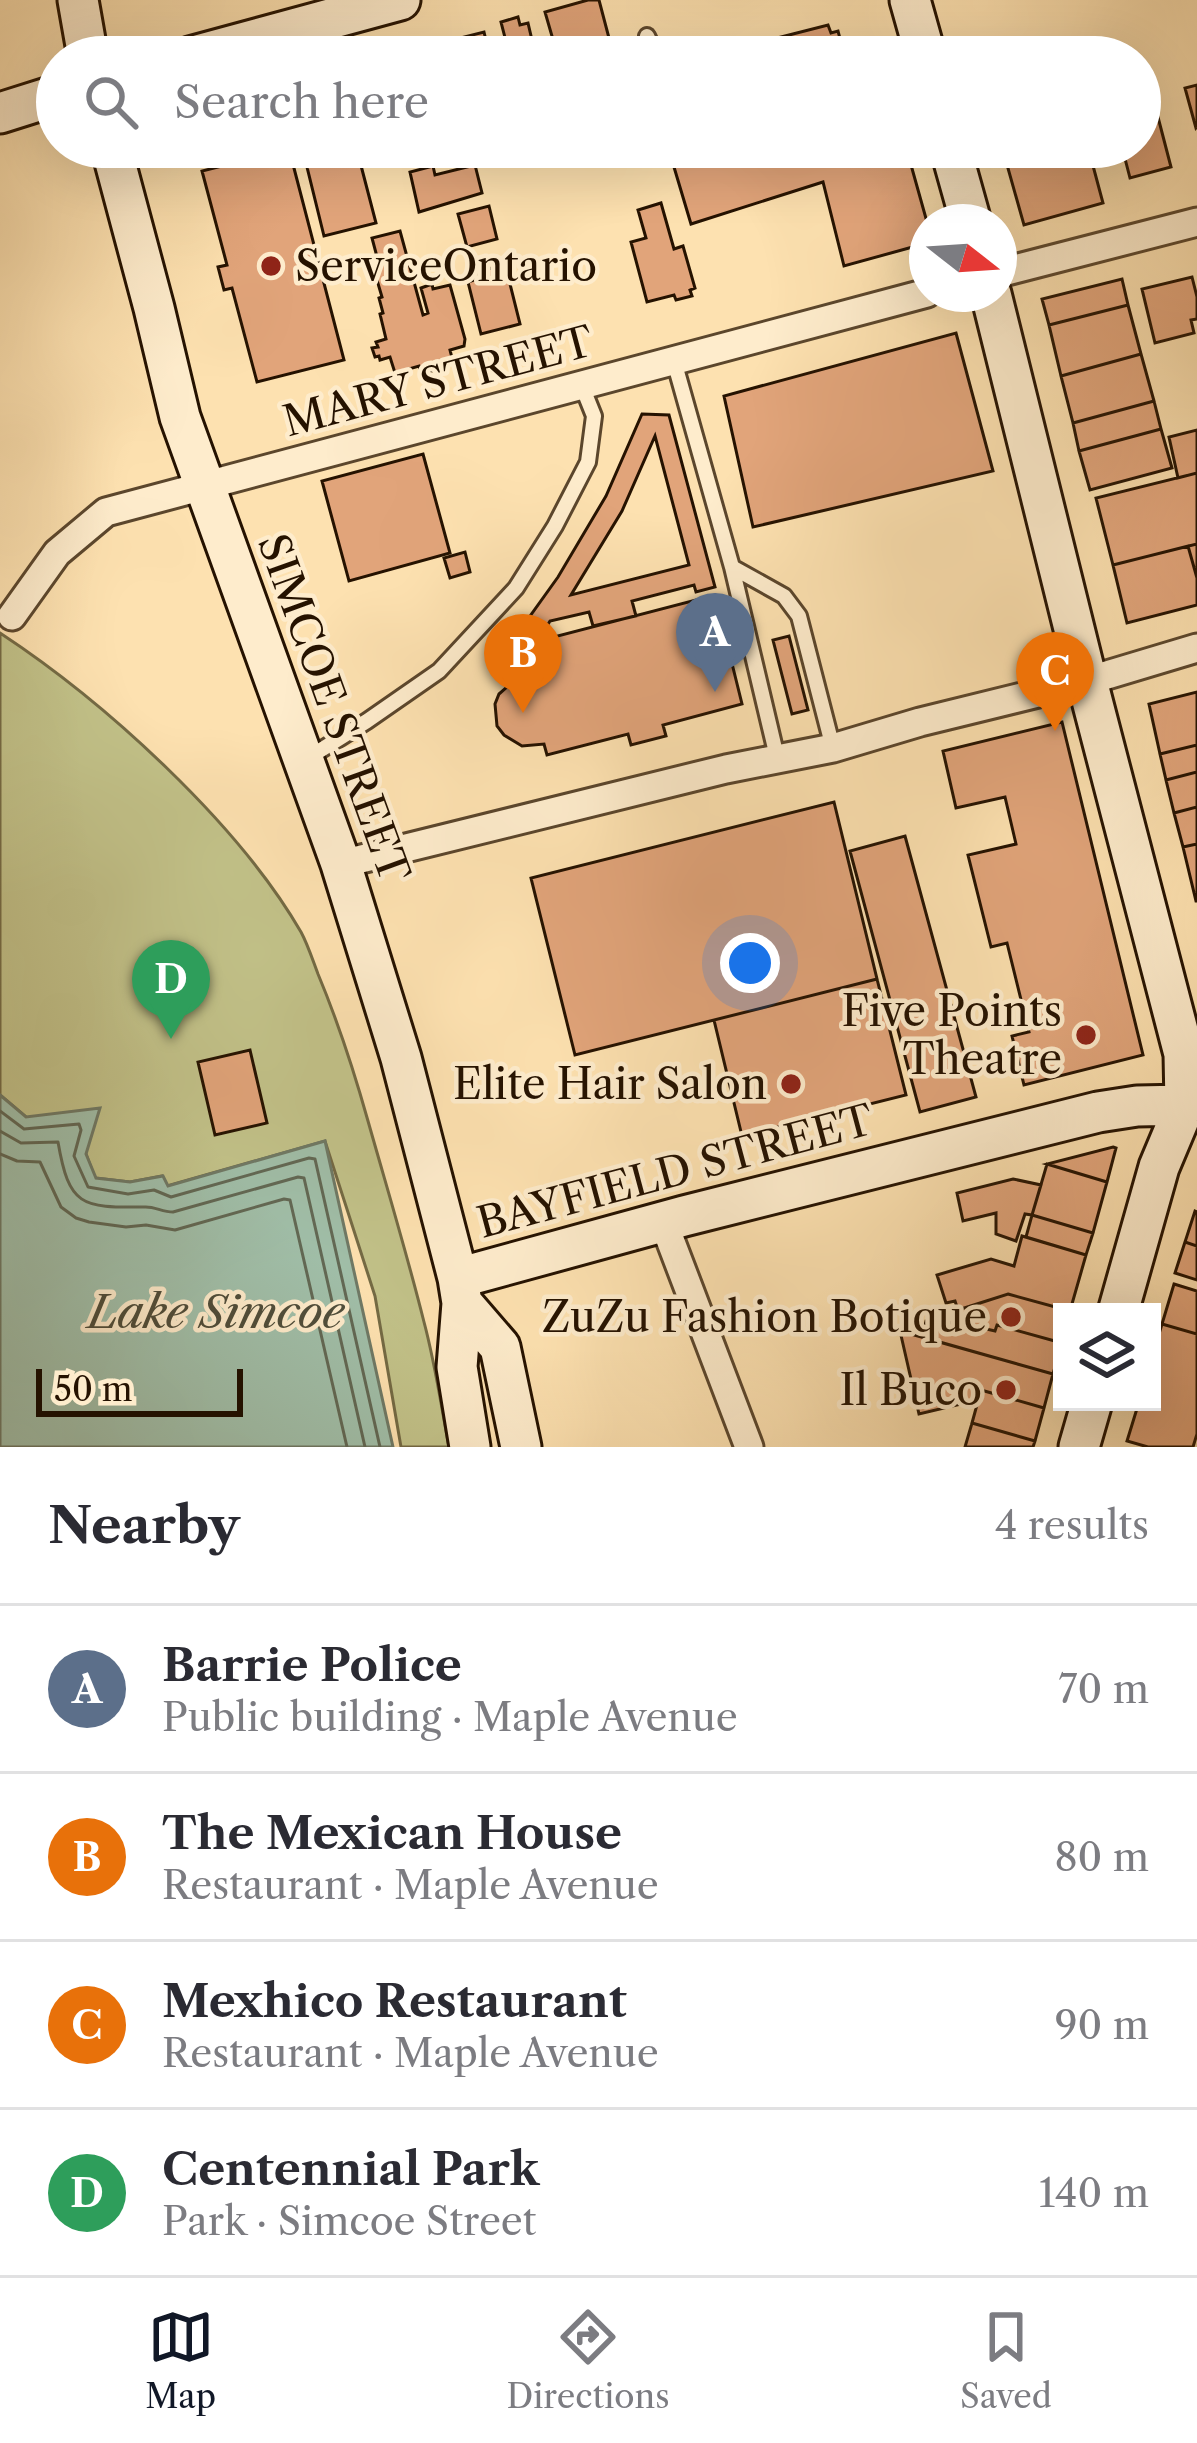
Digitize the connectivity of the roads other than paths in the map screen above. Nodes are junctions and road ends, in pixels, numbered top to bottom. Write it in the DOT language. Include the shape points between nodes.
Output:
graph roads {
  1 [pos="78,0"];
  2 [pos="400,0"];
  3 [pos="910,0"];
  4 [pos="84,36"];
  5 [pos="267,36"];
  6 [pos="920,36"];
  7 [pos="36,102"];
  8 [pos="0,113"];
  9 [pos="117,168"];
  10 [pos="956,168"];
  11 [pos="966,204"];
  12 [pos="1197,222"];
  13 [pos="1017,268"];
  14 [pos="909,298"];
  15 [pos="995,312"];
  16 [pos="674,361"];
  17 [pos="582,386"];
  18 [pos="204,488"];
  19 [pos="732,567"];
  20 [pos="12,616"];
  21 [pos="1197,648"];
  22 [pos="1087,681"];
  23 [pos="833,748"];
  24 [pos="777,757"];
  25 [pos="305,760"];
  26 [pos="340,864"];
  27 [pos="1193,1107"];
  28 [pos="663,1221"];
  29 [pos="460,1290"];
  30 [pos="1121,1303"];
  31 [pos="1089,1411"];
  32 [pos="470,1447"];
  33 [pos="520,1447"];
  34 [pos="749,1447"];
  35 [pos="1079,1447"];
  1 -- 4 [label="main road"];
  2 -- 5 [label="main road"];
  3 -- 6 [label="main road"];
  7 -- 8 [label="main road"];
  9 -- 18 [label="main road, SIMCOE STREET"];
  10 -- 11 [label="main road"];
  12 -- 13 [label="street"];
  14 -- 16 [label="street, MARY STREET"];
  15 -- 22 [label="main road"];
  16 -- 17 [label="street, MARY STREET"];
  16 -- 19 [label="lane"];
  17 -- 18 [label="street, MARY STREET"];
  17 -- 25 [label="lane" via="594,416 589,463 516,588 439,671"];
  18 -- 20 [label="street, MARY STREET" via="106,512 57,554"];
  18 -- 25 [label="main road, SIMCOE STREET"];
  19 -- 23 [label="lane" via="784,596 799,616"];
  19 -- 24 [label="lane"];
  21 -- 22 [label="street"];
  22 -- 23 [label="street"];
  22 -- 27 [label="main road"];
  23 -- 24 [label="street"];
  24 -- 26 [label="street"];
  25 -- 26 [label="main road, SIMCOE STREET"];
  26 -- 29 [label="main road, SIMCOE STREET" via="401,1058"];
  27 -- 28 [label="main road, BAYFIELD STREET" via="1098,1112"];
  27 -- 30 [label="main road" via="1159,1168"];
  28 -- 29 [label="main road, BAYFIELD STREET"];
  28 -- 34 [label="street"];
  29 -- 32 [label="main road, SIMCOE STREET" via="458,1367"];
  29 -- 33 [label="main road, SIMCOE STREET" via="500,1347"];
  31 -- 35 [label="main road"];
}
